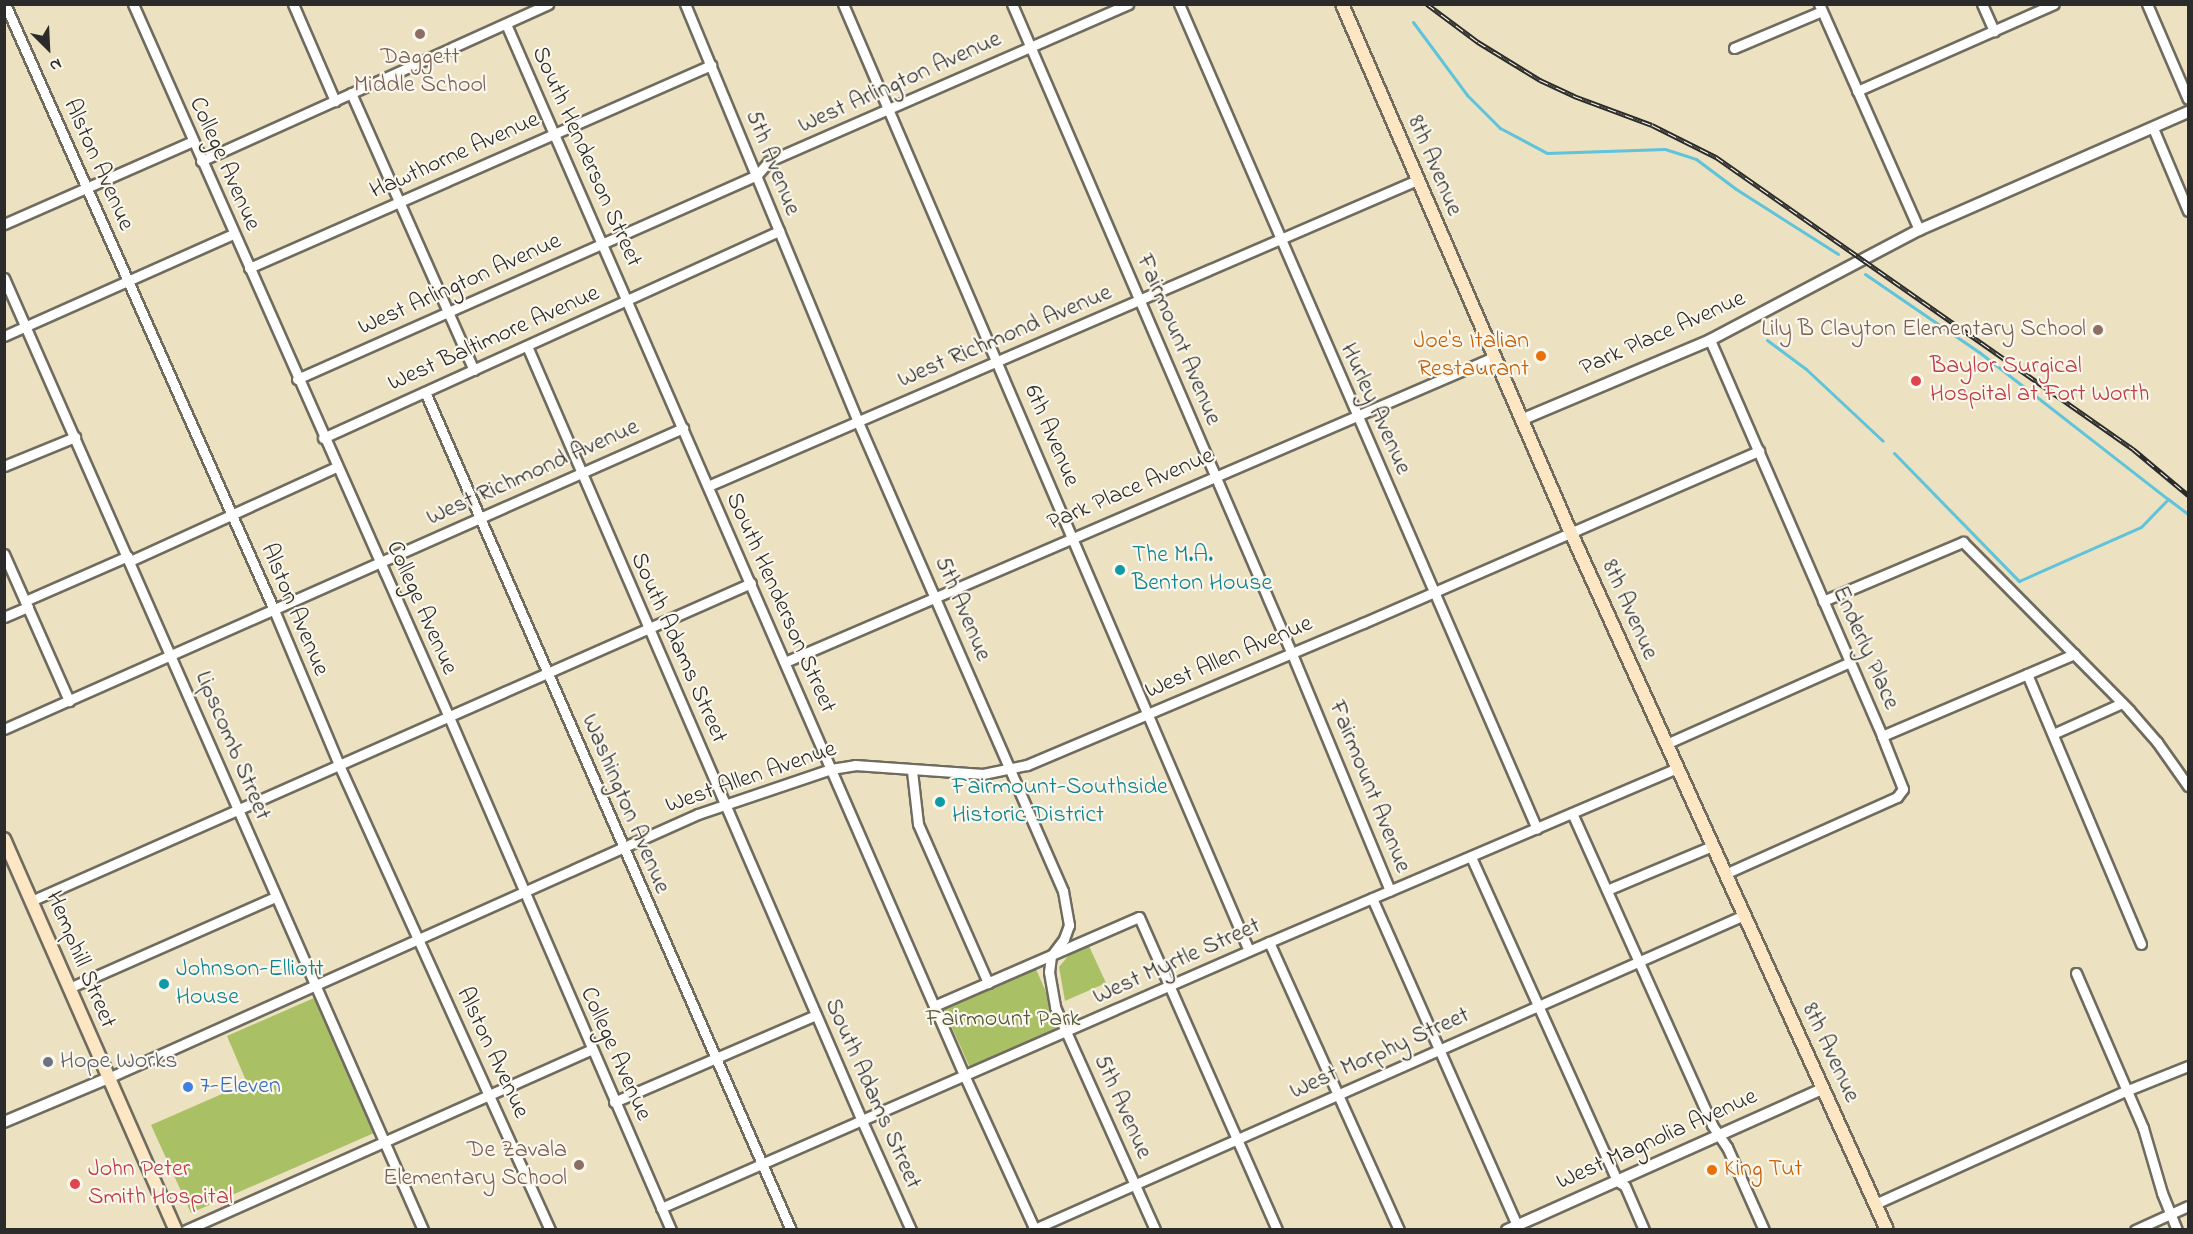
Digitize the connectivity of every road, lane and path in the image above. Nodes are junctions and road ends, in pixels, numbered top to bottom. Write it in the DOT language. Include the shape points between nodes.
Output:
graph roads {
  1 [pos="5,4"];
  2 [pos="133,4"];
  3 [pos="293,4"];
  4 [pos="548,4"];
  5 [pos="685,4"];
  6 [pos="843,4"];
  7 [pos="1012,4"];
  8 [pos="1128,4"];
  9 [pos="1179,4"];
  10 [pos="1342,4"];
  11 [pos="1982,4"];
  12 [pos="2054,4"];
  13 [pos="2147,4"];
  14 [pos="1820,8"];
  15 [pos="506,24"];
  16 [pos="1994,31"];
  17 [pos="1031,47"];
  18 [pos="1734,48"];
  19 [pos="711,65"];
  20 [pos="1857,91"];
  21 [pos="351,93"];
  22 [pos="2188,99"];
  23 [pos="335,101"];
  24 [pos="888,109"];
  25 [pos="2188,112"];
  26 [pos="2153,128"];
  27 [pos="554,134"];
  28 [pos="193,141"];
  29 [pos="201,161"];
  30 [pos="757,176"];
  31 [pos="1417,180"];
  32 [pos="87,188"];
  33 [pos="399,202"];
  34 [pos="2188,211"];
  35 [pos="4,224"];
  36 [pos="1919,230"];
  37 [pos="778,231"];
  38 [pos="234,234"];
  39 [pos="1280,240"];
  40 [pos="602,244"];
  41 [pos="249,268"];
  42 [pos="4,278"];
  43 [pos="129,282"];
  44 [pos="627,300"];
  45 [pos="1139,300"];
  46 [pos="448,312"];
  47 [pos="26,327"];
  48 [pos="4,336"];
  49 [pos="1710,340"];
  50 [pos="527,346"];
  51 [pos="1494,357"];
  52 [pos="997,361"];
  53 [pos="474,370"];
  54 [pos="297,379"];
  55 [pos="425,392"];
  56 [pos="1356,416"];
  57 [pos="1521,420"];
  58 [pos="858,422"];
  59 [pos="683,428"];
  60 [pos="75,437"];
  61 [pos="323,438"];
  62 [pos="1759,452"];
  63 [pos="4,466"];
  64 [pos="336,467"];
  65 [pos="580,474"];
  66 [pos="1215,477"];
  67 [pos="708,486"];
  68 [pos="231,515"];
  69 [pos="480,518"];
  70 [pos="1571,534"];
  71 [pos="1073,538"];
  72 [pos="4,554"];
  73 [pos="129,558"];
  74 [pos="379,563"];
  75 [pos="751,583"];
  76 [pos="1433,593"];
  77 [pos="936,597"];
  78 [pos="1823,601"];
  79 [pos="26,604"];
  80 [pos="274,610"];
  81 [pos="4,617"];
  82 [pos="648,628"];
  83 [pos="1292,654"];
  84 [pos="2074,654"];
  85 [pos="172,656"];
  86 [pos="785,662"];
  87 [pos="1850,662"];
  88 [pos="547,673"];
  89 [pos="2027,674"];
  90 [pos="69,701"];
  91 [pos="2122,703"];
  92 [pos="1148,715"];
  93 [pos="449,717"];
  94 [pos="4,729"];
  95 [pos="2053,734"];
  96 [pos="1882,736"];
  97 [pos="1666,744"];
  98 [pos="339,765"];
  99 [pos="1677,768"];
  100 [pos="831,769"];
  101 [pos="1009,769"];
  102 [pos="912,771"];
  103 [pos="2188,786"];
  104 [pos="725,804"];
  105 [pos="238,811"];
  106 [pos="1572,813"];
  107 [pos="1537,829"];
  108 [pos="4,839"];
  109 [pos="1712,846"];
  110 [pos="622,848"];
  111 [pos="1471,857"];
  112 [pos="1725,874"];
  113 [pos="1607,890"];
  114 [pos="1390,891"];
  115 [pos="523,892"];
  116 [pos="275,897"];
  117 [pos="1372,898"];
  118 [pos="31,901"];
  119 [pos="1744,915"];
  120 [pos="417,939"];
  121 [pos="1269,942"];
  122 [pos="2141,944"];
  123 [pos="1249,951"];
  124 [pos="1051,956"];
  125 [pos="1639,961"];
  126 [pos="2076,973"];
  127 [pos="988,983"];
  128 [pos="314,985"];
  129 [pos="1169,986"];
  130 [pos="69,988"];
  131 [pos="1539,1005"];
  132 [pos="934,1006"];
  133 [pos="816,1015"];
  134 [pos="1067,1032"];
  135 [pos="591,1050"];
  136 [pos="1439,1050"];
  137 [pos="715,1057"];
  138 [pos="2188,1066"];
  139 [pos="965,1077"];
  140 [pos="108,1078"];
  141 [pos="1824,1088"];
  142 [pos="2128,1090"];
  143 [pos="1339,1094"];
  144 [pos="490,1095"];
  145 [pos="614,1102"];
  146 [pos="862,1121"];
  147 [pos="4,1122"];
  148 [pos="1719,1135"];
  149 [pos="1237,1139"];
  150 [pos="384,1142"];
  151 [pos="762,1164"];
  152 [pos="1617,1180"];
  153 [pos="1135,1184"];
  154 [pos="1875,1204"];
  155 [pos="2188,1206"];
  156 [pos="661,1208"];
  157 [pos="2171,1213"];
  158 [pos="1514,1228"];
  159 [pos="1034,1229"];
  160 [pos="176,1230"];
  161 [pos="186,1230"];
  162 [pos="423,1230"];
  163 [pos="550,1230"];
  164 [pos="671,1230"];
  165 [pos="791,1230"];
  166 [pos="911,1230"];
  167 [pos="1155,1230"];
  168 [pos="1277,1230"];
  169 [pos="1399,1230"];
  170 [pos="1644,1230"];
  171 [pos="1764,1230"];
  172 [pos="1887,1230"];
  173 [pos="2135,1230"];
  174 [pos="2177,1230"];
  1 -- 32 [label="street, Alston Avenue"];
  2 -- 28 [label="street, College Avenue"];
  3 -- 23 [label="street"];
  4 -- 15 [label="street"];
  5 -- 19 [label="street, 5th Avenue"];
  6 -- 24 [label="street, 6th Avenue"];
  7 -- 17 [label="street, Fairmount Avenue"];
  8 -- 17 [label="street, West Arlington Avenue"];
  9 -- 39 [label="street, Hurley Avenue"];
  10 -- 31 [label="main road, 8th Avenue"];
  11 -- 16 [label="street"];
  12 -- 16 [label="street"];
  13 -- 22 [label="street"];
  14 -- 18 [label="street"];
  14 -- 20 [label="street"];
  15 -- 21 [label="street"];
  15 -- 27 [label="street, South Henderson Street"];
  16 -- 20 [label="street"];
  17 -- 24 [label="street, West Arlington Avenue"];
  17 -- 45 [label="street, Fairmount Avenue"];
  19 -- 27 [label="street, Hawthorne Avenue"];
  19 -- 30 [label="street, 5th Avenue"];
  20 -- 36 [label="street"];
  21 -- 23 [label="street"];
  21 -- 33 [label="street"];
  23 -- 29 [label="street"];
  24 -- 30 [label="street, West Arlington Avenue" via="769,161"];
  24 -- 52 [label="street, 6th Avenue"];
  25 -- 26 [label="street, Park Place Avenue"];
  26 -- 34 [label="street"];
  26 -- 36 [label="street, Park Place Avenue"];
  27 -- 33 [label="street, Hawthorne Avenue"];
  27 -- 40 [label="street, South Henderson Street"];
  28 -- 29 [label="street, College Avenue"];
  28 -- 32 [label="street"];
  29 -- 38 [label="street, College Avenue"];
  30 -- 37 [label="street, 5th Avenue"];
  30 -- 40 [label="street, West Arlington Avenue"];
  31 -- 39 [label="street, West Richmond Avenue"];
  31 -- 51 [label="main road, 8th Avenue"];
  32 -- 35 [label="street"];
  32 -- 43 [label="street, Alston Avenue"];
  33 -- 41 [label="street, Hawthorne Avenue"];
  33 -- 46 [label="street"];
  36 -- 49 [label="street, Park Place Avenue"];
  37 -- 44 [label="street, West Baltimore Avenue"];
  37 -- 58 [label="street, 5th Avenue"];
  38 -- 41 [label="street, College Avenue"];
  38 -- 43 [label="street"];
  39 -- 45 [label="street, West Richmond Avenue"];
  39 -- 56 [label="street, Hurley Avenue"];
  40 -- 44 [label="street, South Henderson Street"];
  40 -- 46 [label="street, West Arlington Avenue"];
  41 -- 54 [label="street, College Avenue"];
  42 -- 47 [label="street, Lipscomb Street"];
  43 -- 47 [label="street"];
  43 -- 68 [label="street, Alston Avenue"];
  44 -- 50 [label="street, West Baltimore Avenue"];
  44 -- 59 [label="street, South Henderson Street"];
  45 -- 52 [label="street, West Richmond Avenue"];
  45 -- 66 [label="street, Fairmount Avenue"];
  46 -- 53 [label="street"];
  46 -- 54 [label="street, West Arlington Avenue"];
  47 -- 48 [label="street"];
  47 -- 60 [label="street, Lipscomb Street"];
  49 -- 57 [label="street, Park Place Avenue"];
  49 -- 62 [label="street, Enderly Place"];
  50 -- 53 [label="street, West Baltimore Avenue"];
  50 -- 65 [label="street, South Adams Street"];
  51 -- 56 [label="street, Park Place Avenue"];
  51 -- 57 [label="main road, 8th Avenue"];
  52 -- 58 [label="street, West Richmond Avenue"];
  52 -- 71 [label="street, 6th Avenue"];
  53 -- 55 [label="street, West Baltimore Avenue"];
  54 -- 61 [label="street, College Avenue"];
  55 -- 61 [label="street, West Baltimore Avenue"];
  55 -- 69 [label="street, Washington Avenue"];
  56 -- 66 [label="street, Park Place Avenue"];
  56 -- 76 [label="street, Hurley Avenue"];
  57 -- 70 [label="main road, 8th Avenue"];
  58 -- 67 [label="street, West Richmond Avenue"];
  58 -- 77 [label="street, 5th Avenue"];
  59 -- 65 [label="street, West Richmond Avenue"];
  59 -- 67 [label="street, South Henderson Street"];
  60 -- 63 [label="street"];
  60 -- 73 [label="street, Lipscomb Street"];
  61 -- 64 [label="street, College Avenue"];
  62 -- 70 [label="street, West Allen Avenue"];
  62 -- 78 [label="street, Enderly Place"];
  64 -- 68 [label="street"];
  64 -- 74 [label="street, College Avenue"];
  65 -- 69 [label="street, West Richmond Avenue"];
  65 -- 82 [label="street, South Adams Street"];
  66 -- 71 [label="street, Park Place Avenue"];
  66 -- 83 [label="street, Fairmount Avenue"];
  67 -- 75 [label="street, South Henderson Street"];
  68 -- 73 [label="street"];
  68 -- 80 [label="street, Alston Avenue"];
  69 -- 74 [label="street, West Richmond Avenue"];
  69 -- 88 [label="street, Washington Avenue"];
  70 -- 76 [label="street, West Allen Avenue"];
  70 -- 97 [label="main road, 8th Avenue"];
  71 -- 77 [label="street, Park Place Avenue"];
  71 -- 92 [label="street, 6th Avenue"];
  72 -- 79 [label="street"];
  73 -- 79 [label="street"];
  73 -- 85 [label="street, Lipscomb Street"];
  74 -- 80 [label="street, West Richmond Avenue"];
  74 -- 93 [label="street, College Avenue"];
  75 -- 82 [label="street"];
  75 -- 86 [label="street, South Henderson Street"];
  76 -- 83 [label="street, West Allen Avenue"];
  76 -- 107 [label="street, Hurley Avenue"];
  77 -- 86 [label="street, Park Place Avenue"];
  77 -- 101 [label="street, 5th Avenue"];
  78 -- 84 [label="street" via="1963,542"];
  78 -- 87 [label="street, Enderly Place"];
  79 -- 81 [label="street"];
  79 -- 90 [label="street"];
  80 -- 85 [label="street, West Richmond Avenue"];
  80 -- 98 [label="street, Alston Avenue"];
  82 -- 88 [label="street"];
  82 -- 104 [label="street, South Adams Street"];
  83 -- 92 [label="street, West Allen Avenue"];
  83 -- 114 [label="street, Fairmount Avenue"];
  84 -- 89 [label="street"];
  84 -- 91 [label="street"];
  85 -- 90 [label="street, West Richmond Avenue"];
  85 -- 105 [label="street, Lipscomb Street"];
  86 -- 100 [label="street, South Henderson Street"];
  87 -- 96 [label="street, Enderly Place"];
  87 -- 97 [label="street"];
  88 -- 93 [label="street"];
  88 -- 110 [label="street, Washington Avenue"];
  89 -- 95 [label="street"];
  89 -- 96 [label="street"];
  90 -- 94 [label="street, West Richmond Avenue"];
  91 -- 95 [label="street"];
  91 -- 103 [label="street" via="2157,742"];
  92 -- 101 [label="street, West Allen Avenue"];
  92 -- 123 [label="street, 6th Avenue"];
  93 -- 98 [label="street"];
  93 -- 115 [label="street, College Avenue"];
  95 -- 122 [label="street" via="2054,745"];
  96 -- 112 [label="street, Enderly Place" via="1902,783 1901,794"];
  97 -- 99 [label="main road, 8th Avenue"];
  98 -- 105 [label="street"];
  98 -- 120 [label="street, Alston Avenue"];
  99 -- 106 [label="street, West Myrtle Street"];
  99 -- 109 [label="main road, 8th Avenue"];
  100 -- 102 [label="street, West Allen Avenue" via="855,765"];
  100 -- 104 [label="street, West Allen Avenue"];
  100 -- 132 [label="street, South Henderson Street"];
  101 -- 102 [label="street, West Allen Avenue" via="983,774"];
  101 -- 124 [label="street, 5th Avenue" via="1063,891 1068,911 1064,939"];
  102 -- 127 [label="street" via="920,832"];
  104 -- 110 [label="street, West Allen Avenue"];
  104 -- 133 [label="street, South Adams Street"];
  105 -- 116 [label="street, Lipscomb Street"];
  105 -- 118 [label="street"];
  106 -- 107 [label="street, West Myrtle Street"];
  106 -- 113 [label="street"];
  107 -- 111 [label="street, West Myrtle Street"];
  108 -- 118 [label="main road, Hemphill Street"];
  109 -- 112 [label="main road, 8th Avenue"];
  109 -- 113 [label="street"];
  110 -- 115 [label="street, West Allen Avenue"];
  110 -- 137 [label="street, Washington Avenue"];
  111 -- 114 [label="street, West Myrtle Street"];
  111 -- 131 [label="street"];
  112 -- 119 [label="main road, 8th Avenue"];
  113 -- 125 [label="street"];
  114 -- 117 [label="street, West Myrtle Street"];
  115 -- 120 [label="street, West Allen Avenue"];
  115 -- 135 [label="street, College Avenue"];
  116 -- 128 [label="street, Lipscomb Street"];
  116 -- 130 [label="street"];
  117 -- 121 [label="street, West Myrtle Street"];
  117 -- 136 [label="street, Fairmount Avenue"];
  118 -- 130 [label="main road, Hemphill Street"];
  119 -- 125 [label="street, West Morphy Street"];
  119 -- 141 [label="main road, 8th Avenue"];
  120 -- 128 [label="street, West Allen Avenue"];
  120 -- 144 [label="street, Alston Avenue"];
  121 -- 123 [label="street, West Myrtle Street"];
  121 -- 143 [label="street"];
  123 -- 129 [label="street, West Myrtle Street"];
  124 -- 127 [label="street"];
  124 -- 129 [label="street" via="1139,917"];
  124 -- 134 [label="street, 5th Avenue" via="1050,989"];
  125 -- 131 [label="street, West Morphy Street"];
  125 -- 148 [label="street"];
  126 -- 142 [label="street"];
  127 -- 132 [label="street"];
  128 -- 140 [label="street, West Allen Avenue"];
  128 -- 150 [label="street, Lipscomb Street"];
  129 -- 134 [label="street, West Myrtle Street"];
  129 -- 149 [label="street"];
  130 -- 140 [label="main road, Hemphill Street"];
  131 -- 136 [label="street, West Morphy Street"];
  131 -- 152 [label="street"];
  132 -- 139 [label="street, South Henderson Street"];
  133 -- 137 [label="street"];
  133 -- 146 [label="street, South Adams Street"];
  134 -- 139 [label="street, West Myrtle Street"];
  134 -- 153 [label="street, 5th Avenue"];
  135 -- 144 [label="street"];
  135 -- 145 [label="street, College Avenue"];
  136 -- 143 [label="street, West Morphy Street"];
  136 -- 158 [label="street, Fairmount Avenue"];
  137 -- 145 [label="street"];
  137 -- 151 [label="street, Washington Avenue"];
  138 -- 142 [label="street"];
  139 -- 146 [label="street, West Myrtle Street"];
  139 -- 159 [label="street, South Henderson Street"];
  140 -- 147 [label="street, West Allen Avenue"];
  140 -- 160 [label="main road, Hemphill Street"];
  141 -- 148 [label="street, West Magnolia Avenue"];
  141 -- 154 [label="main road, 8th Avenue"];
  142 -- 154 [label="street"];
  142 -- 157 [label="street"];
  143 -- 149 [label="street, West Morphy Street"];
  143 -- 169 [label="street"];
  144 -- 150 [label="street"];
  144 -- 163 [label="street, Alston Avenue"];
  145 -- 156 [label="street, College Avenue"];
  146 -- 151 [label="street, West Myrtle Street"];
  146 -- 166 [label="street, South Adams Street"];
  148 -- 152 [label="street, West Magnolia Avenue"];
  148 -- 171 [label="street"];
  149 -- 153 [label="street, West Morphy Street"];
  149 -- 168 [label="street"];
  150 -- 161 [label="street"];
  150 -- 162 [label="street, Lipscomb Street"];
  151 -- 156 [label="street, West Myrtle Street"];
  151 -- 165 [label="street, Washington Avenue"];
  152 -- 158 [label="street, West Magnolia Avenue"];
  152 -- 170 [label="street" via="1625,1186"];
  153 -- 159 [label="street, West Morphy Street"];
  153 -- 167 [label="street, 5th Avenue"];
  154 -- 172 [label="main road, 8th Avenue"];
  155 -- 157 [label="street"];
  156 -- 164 [label="street, College Avenue"];
  157 -- 173 [label="street"];
  157 -- 174 [label="street"];
}
